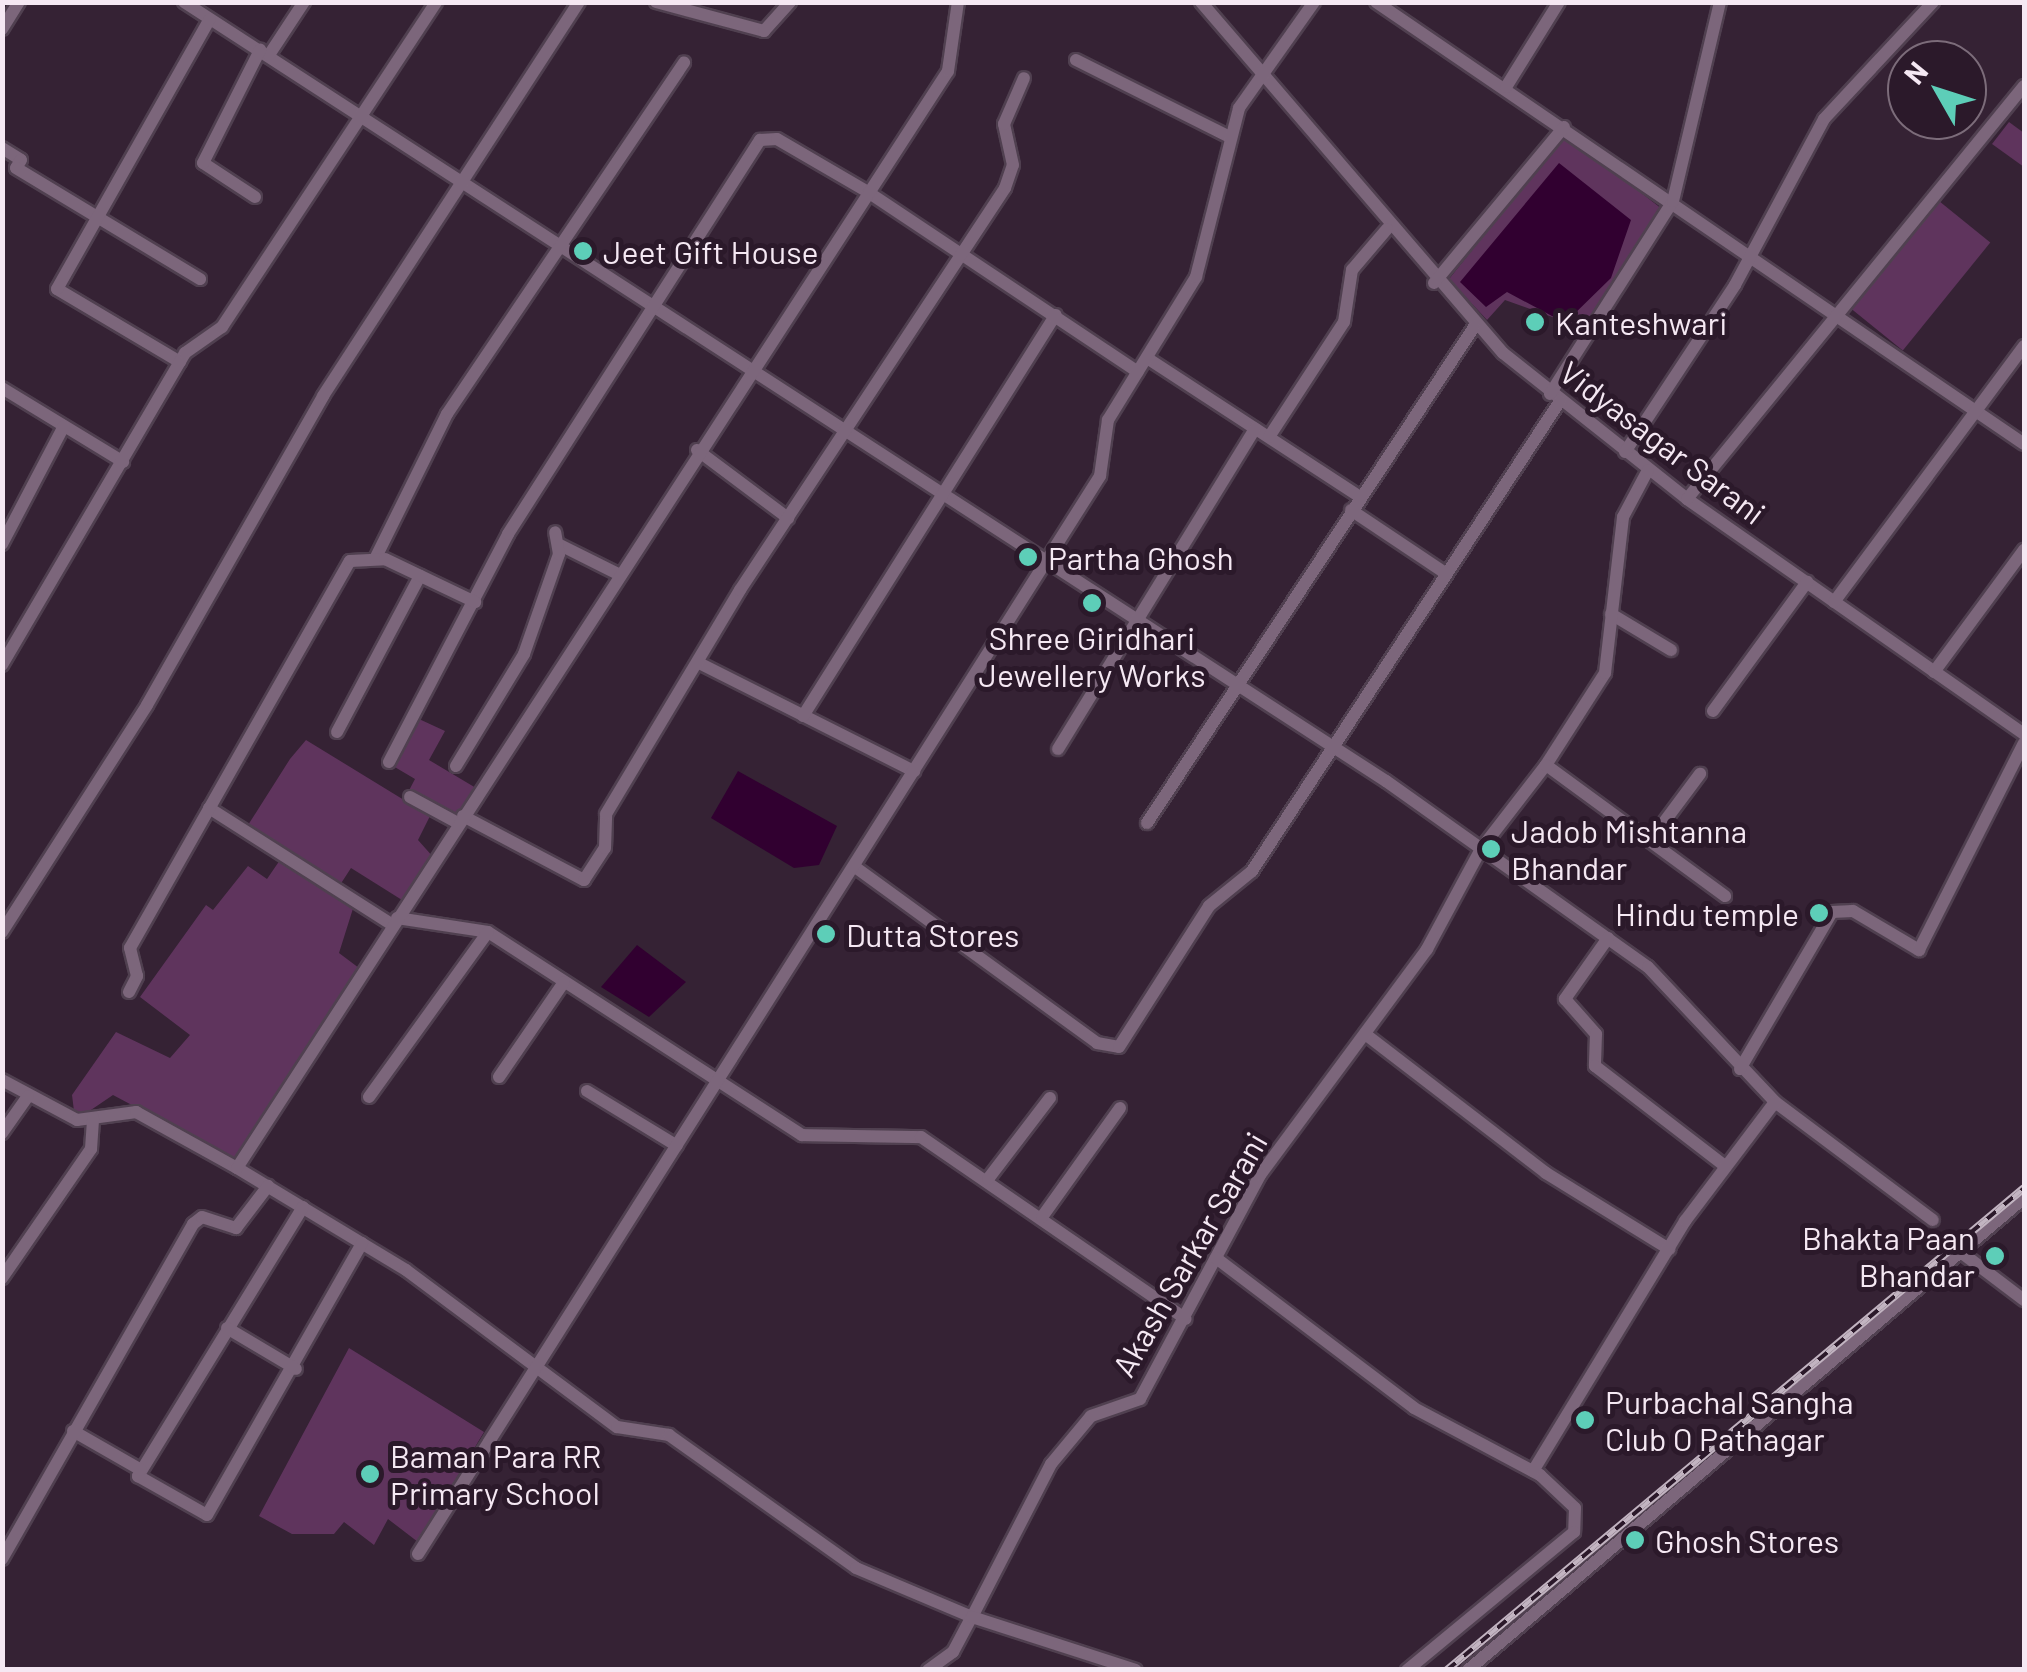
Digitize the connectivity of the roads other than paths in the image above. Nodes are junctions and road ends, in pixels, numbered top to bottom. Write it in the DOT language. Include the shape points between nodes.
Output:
graph roads {
  1 [pos="19,2"];
  2 [pos="184,2"];
  3 [pos="304,2"];
  4 [pos="436,2"];
  5 [pos="578,2"];
  6 [pos="656,2"];
  7 [pos="790,2"];
  8 [pos="958,2"];
  9 [pos="1201,2"];
  10 [pos="1314,2"];
  11 [pos="1376,2"];
  12 [pos="1559,2"];
  13 [pos="1933,2"];
  14 [pos="1718,3"];
  15 [pos="210,19"];
  16 [pos="2,29"];
  17 [pos="264,53"];
  18 [pos="1076,60"];
  19 [pos="684,63"];
  20 [pos="1260,73"];
  21 [pos="1024,78"];
  22 [pos="2024,86"];
  23 [pos="1506,87"];
  24 [pos="362,116"];
  25 [pos="1564,127"];
  26 [pos="1228,136"];
  27 [pos="2,148"];
  28 [pos="460,181"];
  29 [pos="868,192"];
  30 [pos="256,198"];
  31 [pos="1673,201"];
  32 [pos="98,217"];
  33 [pos="1387,229"];
  34 [pos="558,243"];
  35 [pos="962,250"];
  36 [pos="1750,256"];
  37 [pos="200,279"];
  38 [pos="1434,283"];
  39 [pos="657,306"];
  40 [pos="1835,313"];
  41 [pos="1056,315"];
  42 [pos="1471,323"];
  43 [pos="2024,346"];
  44 [pos="1147,358"];
  45 [pos="180,362"];
  46 [pos="752,366"];
  47 [pos="1138,372"];
  48 [pos="2,388"];
  49 [pos="1555,398"];
  50 [pos="1972,410"];
  51 [pos="64,426"];
  52 [pos="846,429"];
  53 [pos="1255,429"];
  54 [pos="1269,438"];
  55 [pos="2024,444"];
  56 [pos="696,450"];
  57 [pos="1626,452"];
  58 [pos="123,462"];
  59 [pos="1648,470"];
  60 [pos="941,492"];
  61 [pos="1360,497"];
  62 [pos="1686,499"];
  63 [pos="1351,510"];
  64 [pos="788,518"];
  65 [pos="2,544"];
  66 [pos="2024,550"];
  67 [pos="376,558"];
  68 [pos="1046,560"];
  69 [pos="1442,571"];
  70 [pos="616,574"];
  71 [pos="420,576"];
  72 [pos="1807,582"];
  73 [pos="475,602"];
  74 [pos="1834,602"];
  75 [pos="1611,614"];
  76 [pos="1143,621"];
  77 [pos="1671,650"];
  78 [pos="699,663"];
  79 [pos="2,665"];
  80 [pos="1934,672"];
  81 [pos="1233,680"];
  82 [pos="1714,711"];
  83 [pos="803,716"];
  84 [pos="337,732"];
  85 [pos="2024,734"];
  86 [pos="1328,742"];
  87 [pos="2024,742"];
  88 [pos="1058,749"];
  89 [pos="389,762"];
  90 [pos="1546,765"];
  91 [pos="456,766"];
  92 [pos="914,771"];
  93 [pos="1700,774"];
  94 [pos="410,797"];
  95 [pos="209,808"];
  96 [pos="461,820"];
  97 [pos="1147,823"];
  98 [pos="1650,841"];
  99 [pos="1481,849"];
  100 [pos="854,867"];
  101 [pos="1725,896"];
  102 [pos="395,921"];
  103 [pos="2,932"];
  104 [pos="488,932"];
  105 [pos="1608,938"];
  106 [pos="564,982"];
  107 [pos="128,992"];
  108 [pos="1365,1034"];
  109 [pos="1740,1070"];
  110 [pos="499,1077"];
  111 [pos="2,1080"];
  112 [pos="717,1083"];
  113 [pos="587,1091"];
  114 [pos="28,1096"];
  115 [pos="369,1097"];
  116 [pos="1050,1098"];
  117 [pos="1775,1102"];
  118 [pos="1120,1108"];
  119 [pos="93,1118"];
  120 [pos="2,1133"];
  121 [pos="677,1146"];
  122 [pos="1725,1166"];
  123 [pos="237,1168"];
  124 [pos="988,1179"];
  125 [pos="268,1186"];
  126 [pos="2024,1198"];
  127 [pos="303,1208"];
  128 [pos="1042,1217"];
  129 [pos="1933,1220"];
  130 [pos="362,1243"];
  131 [pos="1669,1249"];
  132 [pos="1962,1253"];
  133 [pos="1216,1258"];
  134 [pos="2,1278"];
  135 [pos="2024,1300"];
  136 [pos="1186,1319"];
  137 [pos="226,1328"];
  138 [pos="537,1362"];
  139 [pos="296,1369"];
  140 [pos="73,1431"];
  141 [pos="141,1470"];
  142 [pos="1533,1471"];
  143 [pos="418,1554"];
  144 [pos="2,1559"];
  145 [pos="972,1617"];
  146 [pos="928,1670"];
  147 [pos="1136,1670"];
  148 [pos="1407,1670"];
  149 [pos="1468,1670"];
  1 -- 16 [label="street"];
  2 -- 15 [label="street"];
  3 -- 17 [label="street"];
  4 -- 24 [label="street"];
  5 -- 28 [label="street"];
  6 -- 7 [label="street" via="764,32"];
  8 -- 29 [label="street" via="954,60"];
  9 -- 20 [label="street, Vidyasagar Sarani"];
  10 -- 20 [label="street"];
  11 -- 23 [label="street"];
  12 -- 23 [label="street"];
  13 -- 36 [label="street" via="1836,102"];
  14 -- 31 [label="street"];
  15 -- 17 [label="street"];
  15 -- 32 [label="street"];
  17 -- 24 [label="street"];
  17 -- 30 [label="street" via="203,163"];
  18 -- 26 [label="street"];
  19 -- 34 [label="street"];
  20 -- 26 [label="street"];
  20 -- 33 [label="street, Vidyasagar Sarani"];
  21 -- 35 [label="street" via="1004,124 1011,174"];
  22 -- 40 [label="street"];
  23 -- 25 [label="street"];
  24 -- 28 [label="street"];
  24 -- 45 [label="street" via="222,328"];
  25 -- 31 [label="street"];
  25 -- 38 [label="street"];
  26 -- 44 [label="street" via="1196,277"];
  27 -- 32 [label="street" via="21,160 16,168"];
  28 -- 34 [label="street"];
  28 -- 103 [label="street"];
  29 -- 35 [label="street"];
  29 -- 39 [label="street" via="777,140 760,140"];
  29 -- 46 [label="street"];
  31 -- 36 [label="street"];
  31 -- 49 [label="street"];
  32 -- 37 [label="street"];
  32 -- 45 [label="street" via="57,288"];
  33 -- 38 [label="street, Vidyasagar Sarani"];
  33 -- 54 [label="street" via="1352,270 1344,322"];
  34 -- 39 [label="street"];
  34 -- 67 [label="street" via="447,414"];
  35 -- 41 [label="street"];
  35 -- 52 [label="street"];
  36 -- 40 [label="street"];
  36 -- 57 [label="street"];
  38 -- 42 [label="street, Vidyasagar Sarani"];
  39 -- 46 [label="street"];
  39 -- 73 [label="street" via="508,534"];
  40 -- 50 [label="street"];
  40 -- 62 [label="street"];
  41 -- 47 [label="street"];
  41 -- 60 [label="street"];
  42 -- 49 [label="street, Vidyasagar Sarani"];
  42 -- 61 [label="street"];
  43 -- 50 [label="street"];
  44 -- 47 [label="street"];
  44 -- 53 [label="street"];
  45 -- 58 [label="street"];
  46 -- 52 [label="street"];
  46 -- 56 [label="street"];
  47 -- 68 [label="street" via="1108,420 1100,476"];
  48 -- 51 [label="street"];
  49 -- 57 [label="street, Vidyasagar Sarani"];
  49 -- 69 [label="street"];
  50 -- 55 [label="street"];
  50 -- 74 [label="street"];
  51 -- 58 [label="street"];
  51 -- 65 [label="street"];
  52 -- 60 [label="street"];
  52 -- 64 [label="street"];
  53 -- 54 [label="street"];
  53 -- 76 [label="street"];
  54 -- 61 [label="street"];
  56 -- 64 [label="street"];
  56 -- 70 [label="street"];
  57 -- 59 [label="street, Vidyasagar Sarani"];
  58 -- 79 [label="street"];
  59 -- 62 [label="street, Vidyasagar Sarani"];
  59 -- 75 [label="street, Akash Sarkar Sarani" via="1623,518"];
  60 -- 68 [label="street"];
  60 -- 83 [label="street"];
  61 -- 63 [label="street"];
  62 -- 72 [label="street, Vidyasagar Sarani"];
  63 -- 69 [label="street"];
  63 -- 81 [label="street"];
  64 -- 78 [label="street"];
  66 -- 80 [label="street"];
  67 -- 71 [label="street"];
  67 -- 95 [label="street" via="341,572"];
  68 -- 76 [label="street"];
  68 -- 92 [label="street"];
  69 -- 86 [label="street"];
  70 -- 91 [label="street" via="558,539 524,654"];
  70 -- 96 [label="street"];
  71 -- 73 [label="street"];
  71 -- 84 [label="street"];
  72 -- 74 [label="street, Vidyasagar Sarani"];
  72 -- 82 [label="street"];
  73 -- 89 [label="street"];
  74 -- 80 [label="street, Vidyasagar Sarani"];
  75 -- 77 [label="street"];
  75 -- 90 [label="street, Akash Sarkar Sarani" via="1605,673"];
  76 -- 81 [label="street"];
  76 -- 88 [label="street"];
  78 -- 83 [label="street"];
  78 -- 96 [label="street" via="606,814 604,848 584,880"];
  80 -- 85 [label="street, Vidyasagar Sarani"];
  81 -- 86 [label="street"];
  81 -- 97 [label="street"];
  83 -- 92 [label="street"];
  86 -- 99 [label="street"];
  86 -- 100 [label="street" via="1252,870 1209,906 1120,1048 1097,1043"];
  87 -- 109 [label="street" via="1920,950 1853,911 1832,912"];
  90 -- 98 [label="street"];
  90 -- 99 [label="street, Akash Sarkar Sarani"];
  92 -- 100 [label="street"];
  93 -- 98 [label="street"];
  94 -- 96 [label="street"];
  95 -- 102 [label="street"];
  95 -- 107 [label="street" via="130,948 137,976"];
  96 -- 102 [label="street"];
  98 -- 101 [label="street"];
  99 -- 105 [label="street"];
  99 -- 108 [label="street, Akash Sarkar Sarani" via="1427,949"];
  100 -- 112 [label="street"];
  102 -- 104 [label="street"];
  102 -- 123 [label="street"];
  104 -- 106 [label="street"];
  104 -- 115 [label="street"];
  105 -- 109 [label="street" via="1658,976"];
  105 -- 122 [label="street" via="1565,999 1596,1034 1595,1066"];
  106 -- 110 [label="street"];
  106 -- 112 [label="street"];
  108 -- 131 [label="street" via="1546,1173"];
  108 -- 133 [label="street, Akash Sarkar Sarani" via="1260,1176"];
  109 -- 117 [label="street"];
  111 -- 114 [label="street"];
  112 -- 121 [label="street"];
  112 -- 124 [label="street" via="802,1135 911,1134"];
  113 -- 121 [label="street"];
  114 -- 119 [label="street" via="77,1120"];
  114 -- 120 [label="street"];
  116 -- 124 [label="street"];
  117 -- 122 [label="street"];
  117 -- 129 [label="street"];
  118 -- 128 [label="street"];
  119 -- 123 [label="street" via="136,1112"];
  119 -- 134 [label="street" via="91,1149"];
  121 -- 138 [label="street"];
  122 -- 131 [label="street"];
  123 -- 125 [label="street"];
  124 -- 128 [label="street"];
  125 -- 127 [label="street"];
  125 -- 140 [label="street" via="236,1228 202,1217 193,1224"];
  126 -- 132 [label="street"];
  127 -- 130 [label="street"];
  127 -- 137 [label="street"];
  128 -- 136 [label="street"];
  130 -- 138 [label="street"];
  130 -- 139 [label="street"];
  131 -- 142 [label="street"];
  132 -- 135 [label="street"];
  132 -- 149 [label="street"];
  133 -- 136 [label="street, Akash Sarkar Sarani"];
  133 -- 142 [label="street" via="1414,1408"];
  136 -- 145 [label="street, Akash Sarkar Sarani" via="1140,1399 1091,1416 1067,1441"];
  137 -- 139 [label="street"];
  137 -- 141 [label="street"];
  138 -- 143 [label="street"];
  138 -- 145 [label="street" via="617,1427 669,1435 856,1568"];
  139 -- 141 [label="street" via="207,1516"];
  140 -- 141 [label="street"];
  140 -- 144 [label="street"];
  142 -- 148 [label="street" via="1575,1508 1577,1528"];
  145 -- 146 [label="street, Akash Sarkar Sarani" via="952,1652"];
  145 -- 147 [label="street"];
}
